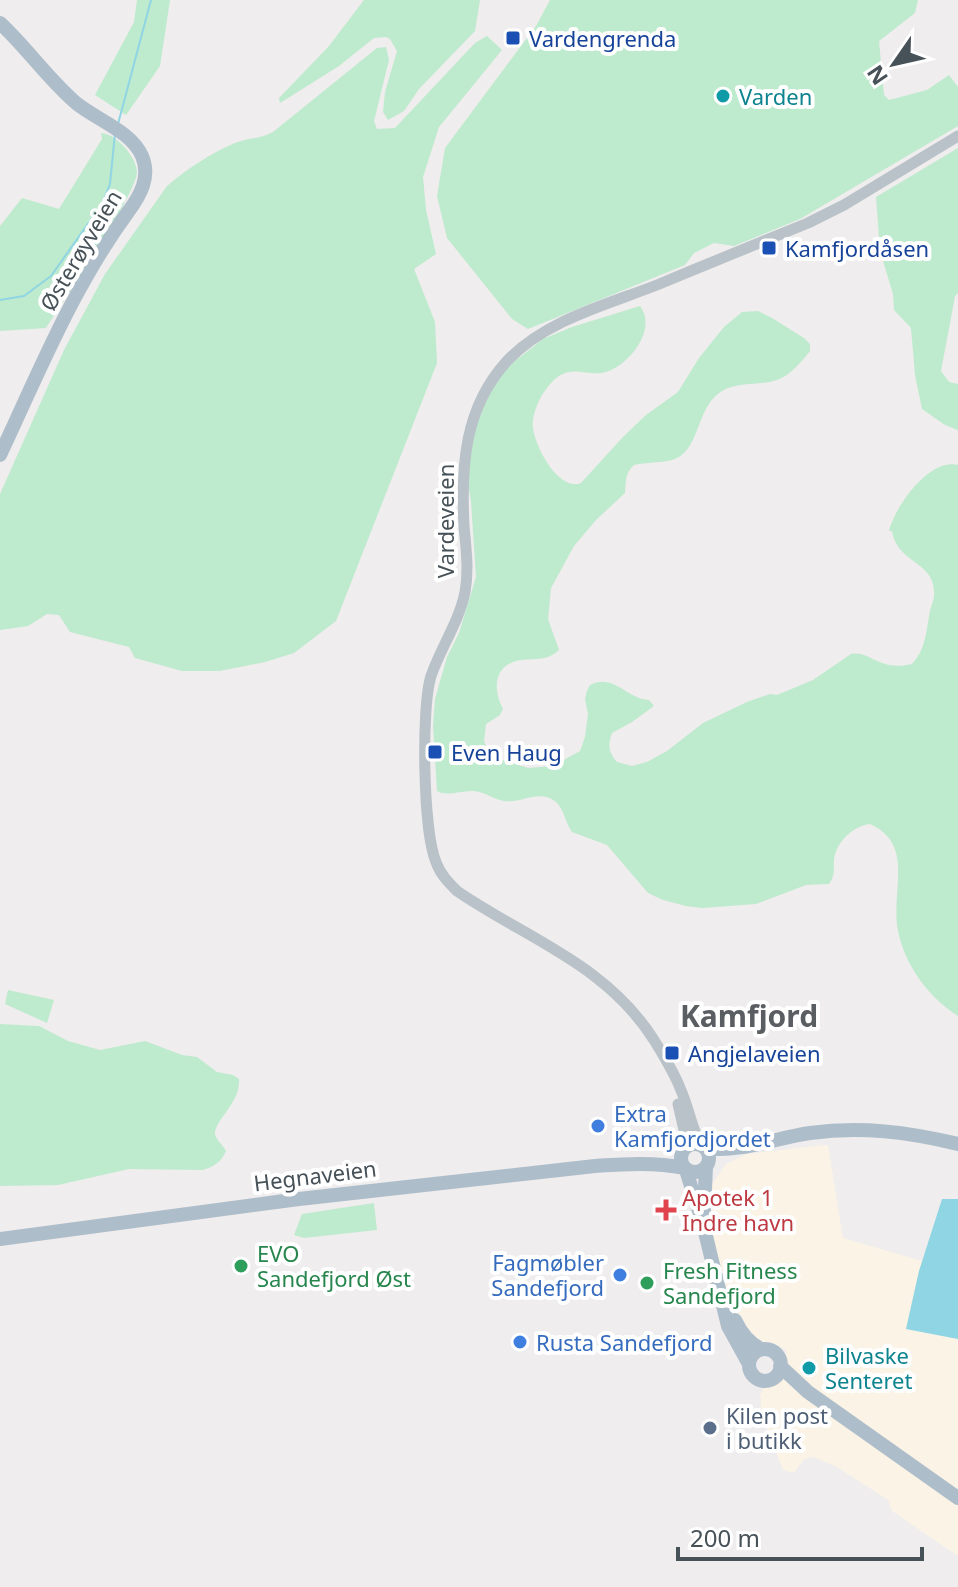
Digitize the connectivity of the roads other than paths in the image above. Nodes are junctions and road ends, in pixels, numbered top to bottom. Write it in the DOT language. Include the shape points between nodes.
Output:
graph roads {
  1 [pos="0,23"];
  2 [pos="958,136"];
  3 [pos="0,455"];
  4 [pos="673,1077"];
  5 [pos="762,1143"];
  6 [pos="958,1144"];
  7 [pos="703,1146"];
  8 [pos="682,1151"];
  9 [pos="636,1163"];
  10 [pos="707,1166"];
  11 [pos="685,1169"];
  12 [pos="704,1228"];
  13 [pos="0,1239"];
  14 [pos="715,1268"];
  15 [pos="761,1349"];
  16 [pos="749,1364"];
  17 [pos="777,1372"];
  18 [pos="958,1498"];
  1 -- 3 [label="main road, Østerøyveien" via="59,87 133,142 146,174 141,191 78,288"];
  2 -- 4 [label="street, Vardeveien" via="808,223 547,330 505,364 469,431 462,474 465,590 432,676 426,710 429,830 435,860 457,891 603,982 643,1024"];
  4 -- 7 [label="street, Vardeveien"];
  4 -- 8 [label="street, Vardeveien" via="684,1130"];
  5 -- 6 [label="main road" via="855,1129"];
  5 -- 7 [label="main road" via="732,1149"];
  5 -- 10 [label="main road"];
  7 -- 8 [label="main road" via="691,1144"];
  7 -- 10 [label="main road"];
  8 -- 9 [label="main road, Hegnaveien"];
  8 -- 11 [label="main road"];
  9 -- 11 [label="main road, Hegnaveien"];
  9 -- 13 [label="main road, Hegnaveien" via="310,1197"];
  10 -- 11 [label="main road" via="697,1172"];
  10 -- 12 [label="main road"];
  11 -- 12 [label="main road"];
  12 -- 14 [label="main road"];
  14 -- 15 [label="main road" via="738,1326"];
  14 -- 16 [label="main road" via="728,1326"];
  15 -- 16 [label="main road"];
  15 -- 17 [label="main road" via="775,1353"];
  16 -- 17 [label="main road" via="757,1379 765,1381"];
  17 -- 18 [label="main road"];
}
